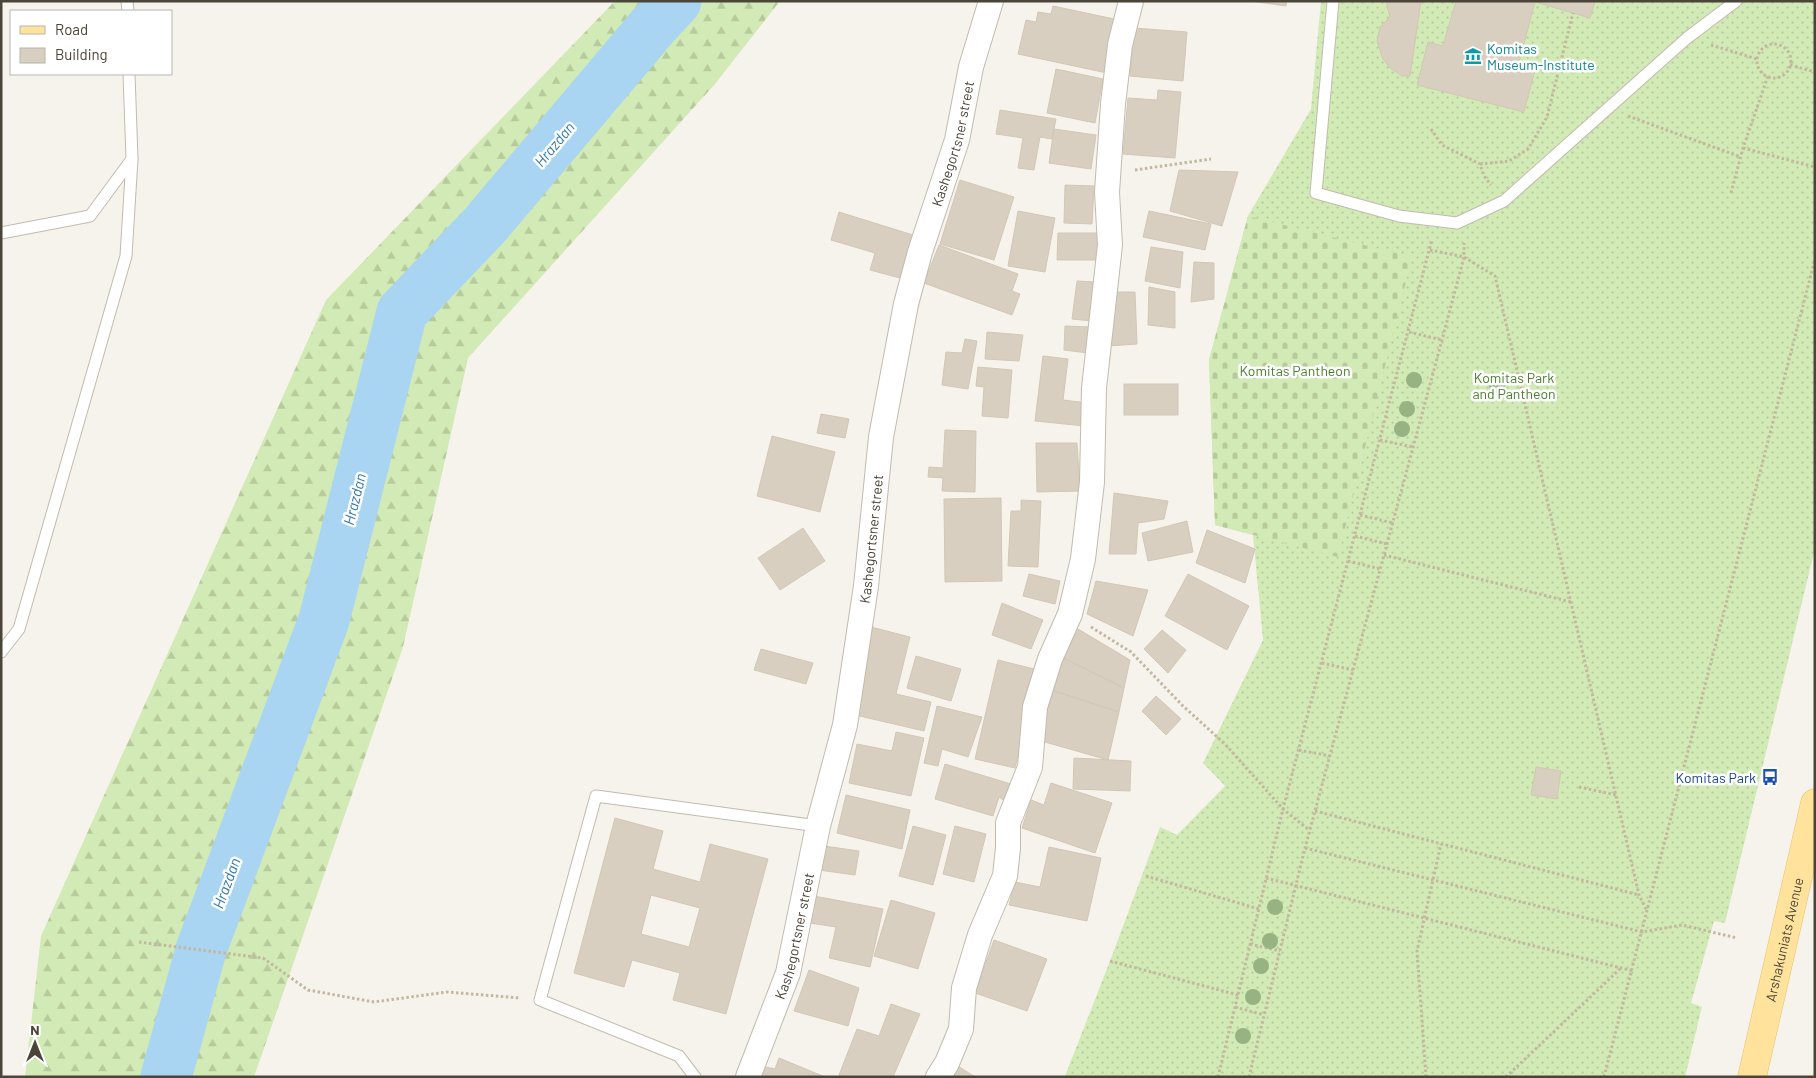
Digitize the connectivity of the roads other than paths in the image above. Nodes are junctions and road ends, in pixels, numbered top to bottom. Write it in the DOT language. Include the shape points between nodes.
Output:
graph roads {
  1 [pos="991,1"];
  2 [pos="1131,1"];
  3 [pos="1334,1"];
  4 [pos="1736,1"];
  5 [pos="129,75"];
  6 [pos="132,159"];
  7 [pos="1,233"];
  8 [pos="1,652"];
  9 [pos="1815,803"];
  10 [pos="818,826"];
  11 [pos="695,1077"];
  12 [pos="748,1077"];
  13 [pos="938,1077"];
  14 [pos="1752,1077"];
  1 -- 10 [label="street, Kashegortsner street" via="971,67 957,140 906,304 881,437 866,586 845,725"];
  2 -- 13 [label="street" via="1120,45 1113,104 1107,192 1110,245 1094,388 1092,482 1083,558 1070,614 1050,659 1035,707 1030,767 1008,823 1005,876 980,935 964,988 961,1028"];
  3 -- 4 [label="lane" via="1316,193 1399,216 1457,223 1504,201 1687,38"];
  5 -- 6 [label="lane"];
  6 -- 7 [label="lane" via="90,216"];
  6 -- 8 [label="lane" via="126,256 19,629"];
  9 -- 14 [label="main road, Arshakuniats Avenue"];
  10 -- 11 [label="lane" via="596,796 540,1000 679,1056"];
  10 -- 12 [label="street, Kashegortsner street" via="788,973"];
}
